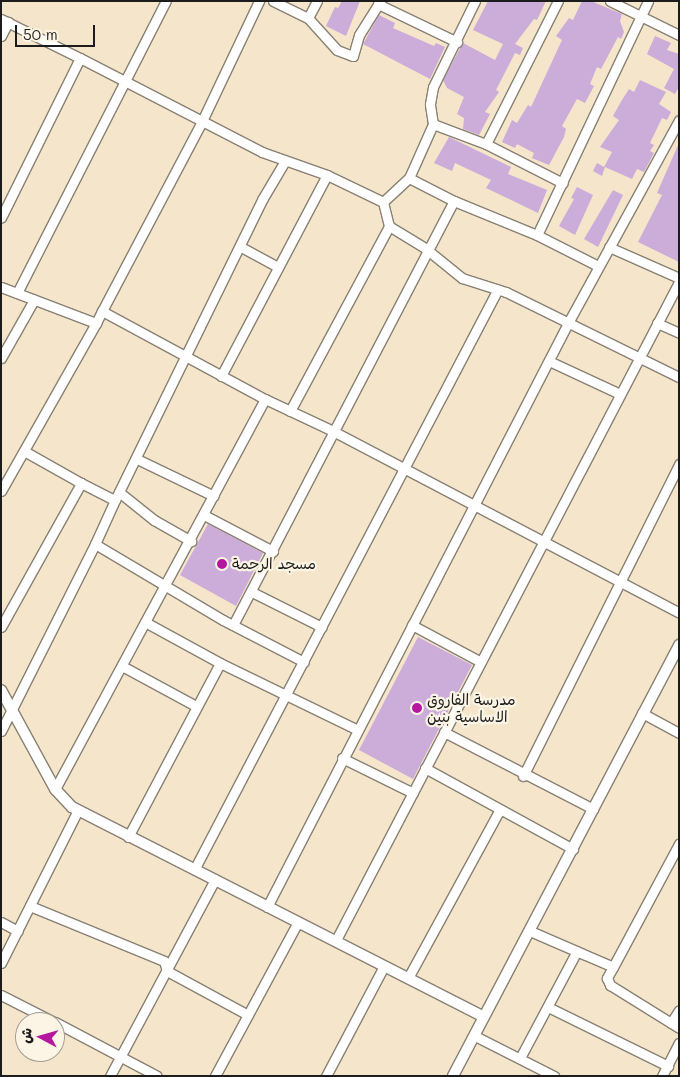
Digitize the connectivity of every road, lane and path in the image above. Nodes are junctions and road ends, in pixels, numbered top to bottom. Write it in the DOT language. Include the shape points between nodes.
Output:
graph roads {
  1 [pos="166,1"];
  2 [pos="259,1"];
  3 [pos="273,1"];
  4 [pos="317,1"];
  5 [pos="475,1"];
  6 [pos="558,1"];
  7 [pos="610,1"];
  8 [pos="648,1"];
  9 [pos="379,2"];
  10 [pos="640,16"];
  11 [pos="308,18"];
  12 [pos="5,20"];
  13 [pos="679,35"];
  14 [pos="1,36"];
  15 [pos="457,42"];
  16 [pos="80,58"];
  17 [pos="123,79"];
  18 [pos="679,120"];
  19 [pos="202,121"];
  20 [pos="433,124"];
  21 [pos="486,144"];
  22 [pos="285,162"];
  23 [pos="327,175"];
  24 [pos="409,178"];
  25 [pos="564,183"];
  26 [pos="454,201"];
  27 [pos="383,202"];
  28 [pos="1,218"];
  29 [pos="389,226"];
  30 [pos="537,234"];
  31 [pos="241,246"];
  32 [pos="610,247"];
  33 [pos="430,251"];
  34 [pos="598,266"];
  35 [pos="278,267"];
  36 [pos="679,278"];
  37 [pos="679,282"];
  38 [pos="1,287"];
  39 [pos="498,289"];
  40 [pos="17,293"];
  41 [pos="34,300"];
  42 [pos="102,311"];
  43 [pos="657,322"];
  44 [pos="96,323"];
  45 [pos="568,323"];
  46 [pos="679,333"];
  47 [pos="186,356"];
  48 [pos="640,356"];
  49 [pos="1,358"];
  50 [pos="549,361"];
  51 [pos="221,376"];
  52 [pos="679,377"];
  53 [pos="620,394"];
  54 [pos="265,399"];
  55 [pos="290,411"];
  56 [pos="333,431"];
  57 [pos="24,451"];
  58 [pos="137,459"];
  59 [pos="679,464"];
  60 [pos="406,469"];
  61 [pos="81,483"];
  62 [pos="1,491"];
  63 [pos="117,496"];
  64 [pos="214,496"];
  65 [pos="473,506"];
  66 [pos="204,515"];
  67 [pos="191,540"];
  68 [pos="542,543"];
  69 [pos="95,544"];
  70 [pos="273,551"];
  71 [pos="619,582"];
  72 [pos="166,587"];
  73 [pos="252,592"];
  74 [pos="679,613"];
  75 [pos="145,622"];
  76 [pos="233,625"];
  77 [pos="412,625"];
  78 [pos="1,627"];
  79 [pos="322,627"];
  80 [pos="679,645"];
  81 [pos="304,662"];
  82 [pos="481,662"];
  83 [pos="220,663"];
  84 [pos="122,666"];
  85 [pos="1,690"];
  86 [pos="286,695"];
  87 [pos="196,706"];
  88 [pos="12,709"];
  89 [pos="642,713"];
  90 [pos="356,729"];
  91 [pos="1,731"];
  92 [pos="444,732"];
  93 [pos="679,733"];
  94 [pos="342,758"];
  95 [pos="425,768"];
  96 [pos="523,776"];
  97 [pos="55,789"];
  98 [pos="413,793"];
  99 [pos="500,809"];
  100 [pos="593,809"];
  101 [pos="78,810"];
  102 [pos="128,837"];
  103 [pos="679,844"];
  104 [pos="573,849"];
  105 [pos="195,868"];
  106 [pos="215,879"];
  107 [pos="30,906"];
  108 [pos="267,907"];
  109 [pos="1,922"];
  110 [pos="298,922"];
  111 [pos="18,931"];
  112 [pos="530,931"];
  113 [pos="336,940"];
  114 [pos="577,951"];
  115 [pos="1,963"];
  116 [pos="384,966"];
  117 [pos="613,967"];
  118 [pos="167,971"];
  119 [pos="408,978"];
  120 [pos="1,995"];
  121 [pos="548,1007"];
  122 [pos="679,1010"];
  123 [pos="35,1012"];
  124 [pos="248,1015"];
  125 [pos="484,1017"];
  126 [pos="675,1025"];
  127 [pos="65,1027"];
  128 [pos="475,1036"];
  129 [pos="679,1043"];
  130 [pos="122,1056"];
  131 [pos="520,1058"];
  132 [pos="668,1066"];
  133 [pos="110,1076"];
  134 [pos="157,1076"];
  135 [pos="215,1076"];
  136 [pos="326,1076"];
  137 [pos="454,1076"];
  138 [pos="554,1076"];
  139 [pos="662,1076"];
  1 -- 17 [label="street"];
  2 -- 19 [label="street"];
  3 -- 11 [label="street"];
  4 -- 11 [label="street"];
  5 -- 15 [label="street"];
  6 -- 21 [label="street"];
  7 -- 10 [label="street"];
  8 -- 10 [label="street"];
  9 -- 11 [label="street" via="359,35 353,56 337,50"];
  9 -- 15 [label="street"];
  10 -- 13 [label="street"];
  10 -- 25 [label="street"];
  12 -- 14 [label="street"];
  12 -- 16 [label="street"];
  15 -- 20 [label="street" via="431,96"];
  16 -- 17 [label="street"];
  16 -- 28 [label="street"];
  17 -- 19 [label="street"];
  17 -- 40 [label="street"];
  18 -- 32 [label="street"];
  19 -- 22 [label="street"];
  19 -- 42 [label="street"];
  20 -- 21 [label="street"];
  20 -- 24 [label="street"];
  21 -- 25 [label="street"];
  22 -- 23 [label="street"];
  22 -- 31 [label="street"];
  23 -- 27 [label="street"];
  23 -- 35 [label="street"];
  24 -- 26 [label="street"];
  24 -- 27 [label="street"];
  25 -- 30 [label="street"];
  26 -- 30 [label="street"];
  26 -- 33 [label="street"];
  27 -- 29 [label="street"];
  29 -- 33 [label="street"];
  29 -- 55 [label="street"];
  30 -- 34 [label="street"];
  31 -- 35 [label="street"];
  31 -- 47 [label="street"];
  32 -- 34 [label="street"];
  32 -- 36 [label="street"];
  33 -- 39 [label="street" via="462,278"];
  33 -- 56 [label="street"];
  34 -- 45 [label="street"];
  35 -- 51 [label="street"];
  37 -- 43 [label="street"];
  38 -- 40 [label="street"];
  39 -- 45 [label="street"];
  39 -- 60 [label="street"];
  40 -- 41 [label="street"];
  41 -- 44 [label="street"];
  41 -- 49 [label="street"];
  42 -- 44 [label="street"];
  42 -- 47 [label="street"];
  43 -- 46 [label="street"];
  43 -- 48 [label="street"];
  44 -- 57 [label="street"];
  45 -- 48 [label="street"];
  45 -- 50 [label="street"];
  47 -- 51 [label="street"];
  47 -- 58 [label="street"];
  48 -- 52 [label="street"];
  48 -- 53 [label="street"];
  50 -- 53 [label="street"];
  50 -- 65 [label="street"];
  51 -- 54 [label="street"];
  53 -- 68 [label="street"];
  54 -- 55 [label="street"];
  54 -- 64 [label="street"];
  55 -- 56 [label="street"];
  56 -- 60 [label="street"];
  56 -- 70 [label="street"];
  57 -- 61 [label="street"];
  57 -- 62 [label="street"];
  58 -- 63 [label="street"];
  58 -- 64 [label="street"];
  59 -- 71 [label="street"];
  60 -- 65 [label="street"];
  60 -- 79 [label="street"];
  61 -- 63 [label="street"];
  61 -- 78 [label="street"];
  63 -- 67 [label="street"];
  63 -- 69 [label="street"];
  64 -- 66 [label="street"];
  65 -- 68 [label="street"];
  65 -- 77 [label="street"];
  66 -- 67 [label="street"];
  66 -- 70 [label="street"];
  67 -- 72 [label="street"];
  68 -- 71 [label="street"];
  68 -- 82 [label="street"];
  69 -- 72 [label="street"];
  69 -- 88 [label="street"];
  70 -- 73 [label="street"];
  71 -- 74 [label="street"];
  71 -- 96 [label="street"];
  72 -- 75 [label="street"];
  72 -- 76 [label="street"];
  73 -- 76 [label="street"];
  73 -- 79 [label="street"];
  75 -- 83 [label="street"];
  75 -- 84 [label="street"];
  76 -- 81 [label="street"];
  77 -- 82 [label="street"];
  77 -- 90 [label="street"];
  79 -- 81 [label="street"];
  80 -- 89 [label="street"];
  81 -- 86 [label="street"];
  82 -- 92 [label="street"];
  83 -- 86 [label="street"];
  83 -- 87 [label="street"];
  84 -- 87 [label="street"];
  84 -- 97 [label="street"];
  85 -- 88 [label="street"];
  86 -- 90 [label="street"];
  86 -- 105 [label="street"];
  87 -- 102 [label="street"];
  88 -- 91 [label="street"];
  88 -- 97 [label="street"];
  89 -- 93 [label="street"];
  89 -- 100 [label="street"];
  90 -- 94 [label="street"];
  92 -- 95 [label="street"];
  92 -- 96 [label="street"];
  94 -- 98 [label="street"];
  94 -- 108 [label="street"];
  95 -- 98 [label="street"];
  95 -- 99 [label="street"];
  96 -- 100 [label="street"];
  97 -- 101 [label="street"];
  98 -- 113 [label="street"];
  99 -- 104 [label="street"];
  99 -- 119 [label="street"];
  100 -- 104 [label="street"];
  101 -- 102 [label="street"];
  101 -- 107 [label="street"];
  102 -- 105 [label="street"];
  103 -- 117 [label="street"];
  104 -- 112 [label="street"];
  105 -- 106 [label="street"];
  106 -- 108 [label="street"];
  106 -- 118 [label="street"];
  107 -- 111 [label="street"];
  107 -- 118 [label="street" via="164,961"];
  108 -- 110 [label="street"];
  109 -- 111 [label="street"];
  110 -- 113 [label="street"];
  110 -- 124 [label="street"];
  111 -- 115 [label="street"];
  112 -- 114 [label="street"];
  112 -- 125 [label="street"];
  113 -- 116 [label="street"];
  114 -- 117 [label="street"];
  114 -- 121 [label="street"];
  116 -- 119 [label="street"];
  116 -- 136 [label="street"];
  117 -- 126 [label="street" via="607,978 610,985"];
  118 -- 124 [label="street"];
  118 -- 130 [label="street"];
  119 -- 125 [label="street"];
  120 -- 123 [label="street"];
  121 -- 131 [label="street"];
  121 -- 132 [label="street"];
  122 -- 126 [label="street"];
  124 -- 135 [label="street"];
  125 -- 128 [label="street"];
  127 -- 130 [label="street"];
  128 -- 131 [label="street"];
  128 -- 137 [label="street"];
  129 -- 132 [label="street"];
  130 -- 133 [label="street"];
  130 -- 134 [label="street"];
  131 -- 138 [label="street"];
  132 -- 139 [label="street"];
}
